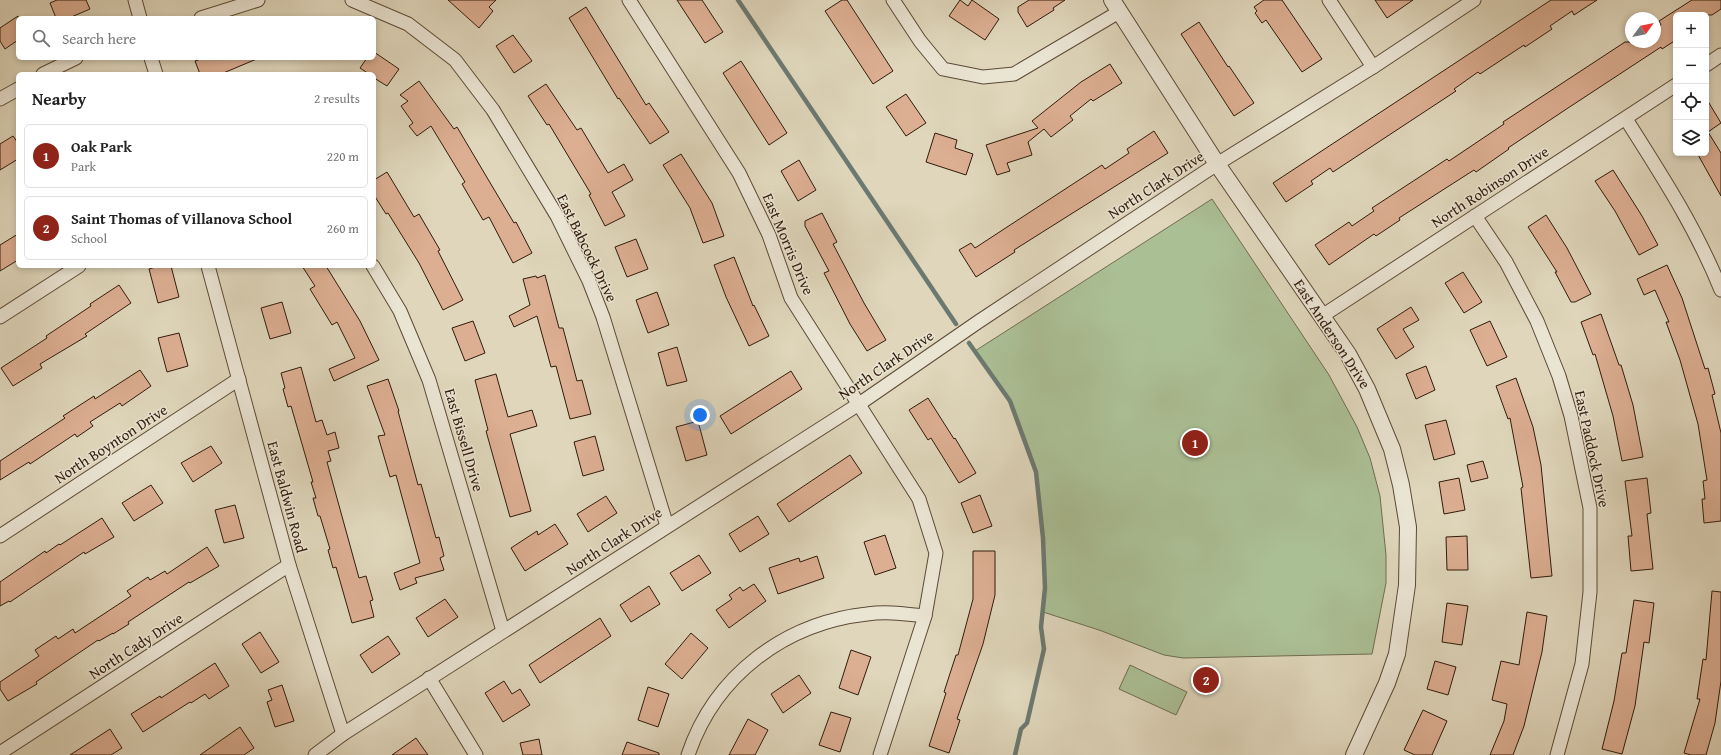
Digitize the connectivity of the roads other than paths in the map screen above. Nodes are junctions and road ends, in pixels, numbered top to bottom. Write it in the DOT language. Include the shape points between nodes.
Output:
graph roads {
  1 [pos="135,0"];
  2 [pos="258,0"];
  3 [pos="352,0"];
  4 [pos="629,0"];
  5 [pos="893,0"];
  6 [pos="1329,0"];
  7 [pos="1474,0"];
  8 [pos="1116,6"];
  9 [pos="139,16"];
  10 [pos="207,16"];
  11 [pos="1721,55"];
  12 [pos="72,60"];
  13 [pos="152,60"];
  14 [pos="1709,63"];
  15 [pos="1373,67"];
  16 [pos="47,72"];
  17 [pos="155,72"];
  18 [pos="1673,87"];
  19 [pos="16,90"];
  20 [pos="0,99"];
  21 [pos="1626,119"];
  22 [pos="1217,164"];
  23 [pos="1475,216"];
  24 [pos="76,268"];
  25 [pos="209,268"];
  26 [pos="374,268"];
  27 [pos="1721,290"];
  28 [pos="1322,316"];
  29 [pos="0,317"];
  30 [pos="239,379"];
  31 [pos="859,404"];
  32 [pos="667,526"];
  33 [pos="0,536"];
  34 [pos="289,565"];
  35 [pos="925,616"];
  36 [pos="503,631"];
  37 [pos="430,678"];
  38 [pos="343,734"];
  39 [pos="0,753"];
  40 [pos="315,755"];
  41 [pos="476,755"];
  42 [pos="688,755"];
  43 [pos="880,755"];
  44 [pos="1354,755"];
  45 [pos="1557,755"];
  1 -- 9 [label="street"];
  2 -- 10 [label="street"];
  3 -- 32 [label="street, East Babcock Drive" via="408,24 455,60 493,110 557,216 589,281 603,317"];
  4 -- 31 [label="street, East Morris Drive" via="739,173 769,235 791,298"];
  5 -- 8 [label="street" via="920,41 943,69 983,77 1014,74"];
  6 -- 15 [label="street"];
  7 -- 15 [label="street, North Clark Drive"];
  8 -- 22 [label="street, East Anderson Drive"];
  11 -- 14 [label="street"];
  12 -- 16 [label="street"];
  13 -- 17 [label="street"];
  15 -- 22 [label="street, North Clark Drive"];
  18 -- 21 [label="street, North Robinson Drive"];
  19 -- 20 [label="street"];
  21 -- 23 [label="street, North Robinson Drive"];
  21 -- 27 [label="street" via="1677,200 1698,238"];
  22 -- 28 [label="street, East Anderson Drive"];
  22 -- 31 [label="street, North Clark Drive"];
  23 -- 28 [label="street, North Robinson Drive"];
  23 -- 45 [label="street, East Paddock Drive" via="1506,262 1537,321 1571,416 1590,508 1590,592 1582,664"];
  24 -- 29 [label="street"];
  25 -- 30 [label="street, East Baldwin Road"];
  26 -- 36 [label="street, East Bissell Drive" via="400,311 429,380"];
  28 -- 44 [label="street, East Anderson Drive" via="1355,366 1374,403 1396,463 1408,527 1407,585 1397,654 1387,683"];
  30 -- 33 [label="street, North Boynton Drive"];
  30 -- 34 [label="street, East Baldwin Road"];
  31 -- 32 [label="street, North Clark Drive"];
  31 -- 35 [label="street, East Morris Drive" via="919,499 936,553"];
  32 -- 36 [label="street, North Clark Drive"];
  34 -- 38 [label="street, East Baldwin Road"];
  34 -- 39 [label="street, North Cady Drive"];
  35 -- 42 [label="street" via="869,613 842,617 804,629 784,639 747,666 721,693 708,711"];
  35 -- 43 [label="street, East Morris Drive"];
  36 -- 37 [label="street, North Clark Drive"];
  37 -- 38 [label="street, North Clark Drive"];
  37 -- 41 [label="street"];
  38 -- 40 [label="street, North Clark Drive"];
}
